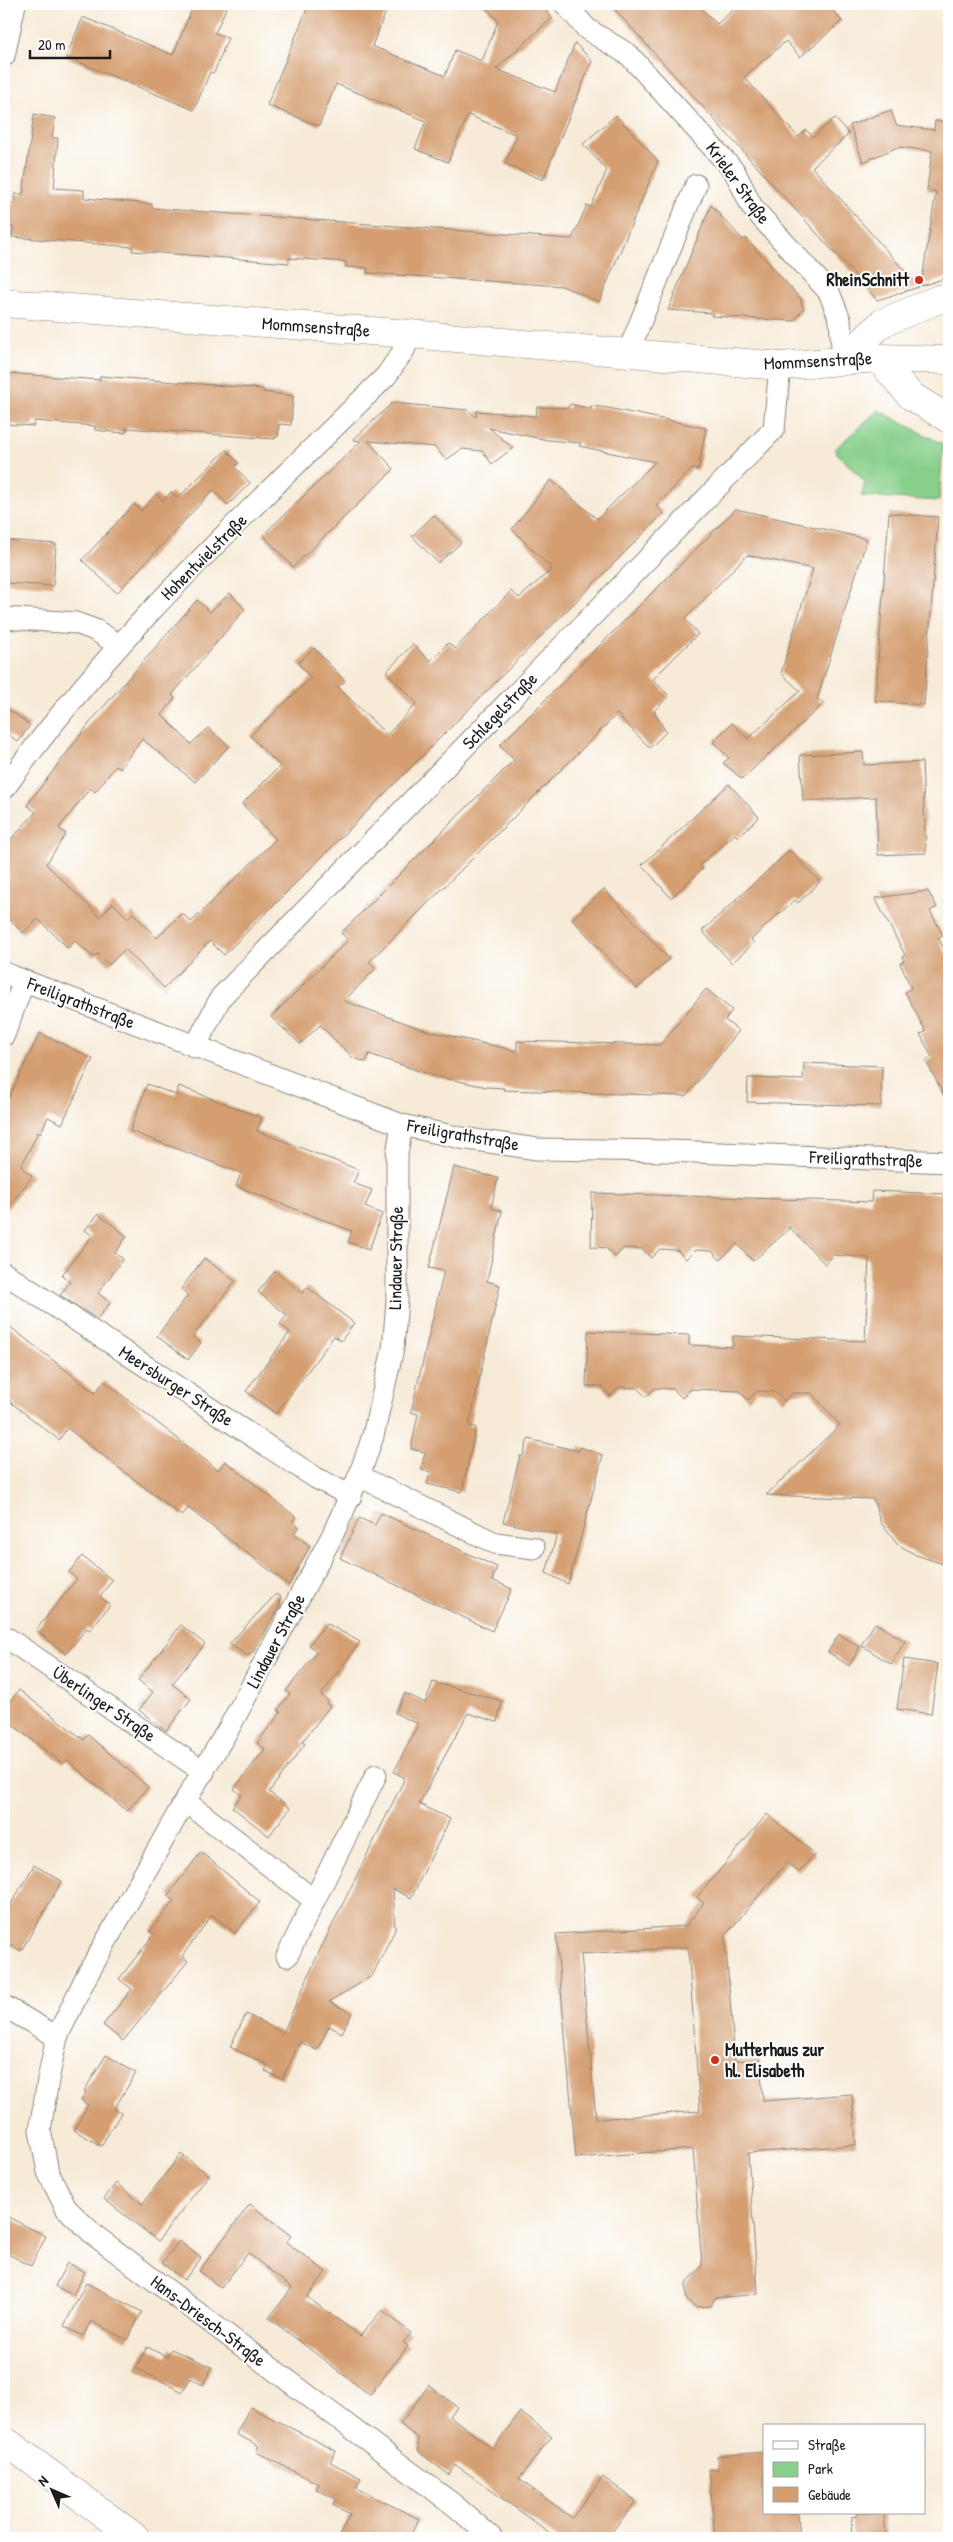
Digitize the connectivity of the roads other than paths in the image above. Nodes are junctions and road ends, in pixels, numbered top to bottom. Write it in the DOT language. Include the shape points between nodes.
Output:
graph roads {
  1 [pos="15,4"];
  2 [pos="565,4"];
  3 [pos="4,56"];
  4 [pos="696,185"];
  5 [pos="949,297"];
  6 [pos="4,303"];
  7 [pos="410,334"];
  8 [pos="627,354"];
  9 [pos="878,358"];
  10 [pos="949,360"];
  11 [pos="843,361"];
  12 [pos="780,366"];
  13 [pos="949,419"];
  14 [pos="4,618"];
  15 [pos="119,645"];
  16 [pos="4,789"];
  17 [pos="4,973"];
  18 [pos="24,981"];
  19 [pos="4,1035"];
  20 [pos="195,1047"];
  21 [pos="402,1125"];
  22 [pos="949,1162"];
  23 [pos="4,1274"];
  24 [pos="359,1476"];
  25 [pos="351,1496"];
  26 [pos="534,1548"];
  27 [pos="4,1636"];
  28 [pos="204,1772"];
  29 [pos="376,1775"];
  30 [pos="184,1802"];
  31 [pos="314,1900"];
  32 [pos="288,1956"];
  33 [pos="4,2006"];
  34 [pos="57,2037"];
  35 [pos="4,2440"];
  36 [pos="136,2538"];
  37 [pos="492,2538"];
  1 -- 3 [label="street"];
  2 -- 11 [label="street, Krieler Straße" via="587,29 629,55 735,172 752,207 829,292 840,320"];
  4 -- 8 [label="street"];
  5 -- 11 [label="street" via="882,323"];
  6 -- 7 [label="street, Mommsenstraße"];
  7 -- 8 [label="street, Mommsenstraße"];
  7 -- 15 [label="street, Hohentwielstraße" via="404,350 386,376 170,590"];
  8 -- 12 [label="street, Mommsenstraße"];
  9 -- 10 [label="street, Mommsenstraße"];
  9 -- 11 [label="street, Mommsenstraße"];
  9 -- 13 [label="street" via="911,396"];
  11 -- 12 [label="street, Mommsenstraße"];
  12 -- 20 [label="street, Schlegelstraße" via="774,429 221,997"];
  14 -- 15 [label="street" via="76,623"];
  15 -- 16 [label="street, Hohentwielstraße"];
  17 -- 18 [label="street, Freiligrathstraße"];
  18 -- 19 [label="street"];
  18 -- 20 [label="street, Freiligrathstraße"];
  20 -- 21 [label="street, Freiligrathstraße"];
  21 -- 22 [label="street, Freiligrathstraße" via="461,1138 537,1148"];
  21 -- 24 [label="street, Lindauer Straße" via="397,1154 397,1301 393,1349 373,1436"];
  23 -- 25 [label="street, Meersburger Straße" via="316,1478"];
  24 -- 25 [label="street, Lindauer Straße"];
  24 -- 26 [label="street" via="495,1543"];
  25 -- 28 [label="street, Lindauer Straße"];
  27 -- 28 [label="street, Überlinger Straße"];
  28 -- 30 [label="street, Lindauer Straße"];
  29 -- 31 [label="street"];
  30 -- 31 [label="street"];
  30 -- 34 [label="street, Lindauer Straße" via="86,1977"];
  31 -- 32 [label="street"];
  33 -- 34 [label="street"];
  34 -- 37 [label="street, Hans-Driesch-Straße" via="40,2130 48,2172 66,2208 94,2235 454,2505"];
  35 -- 36 [label="street"];
}
